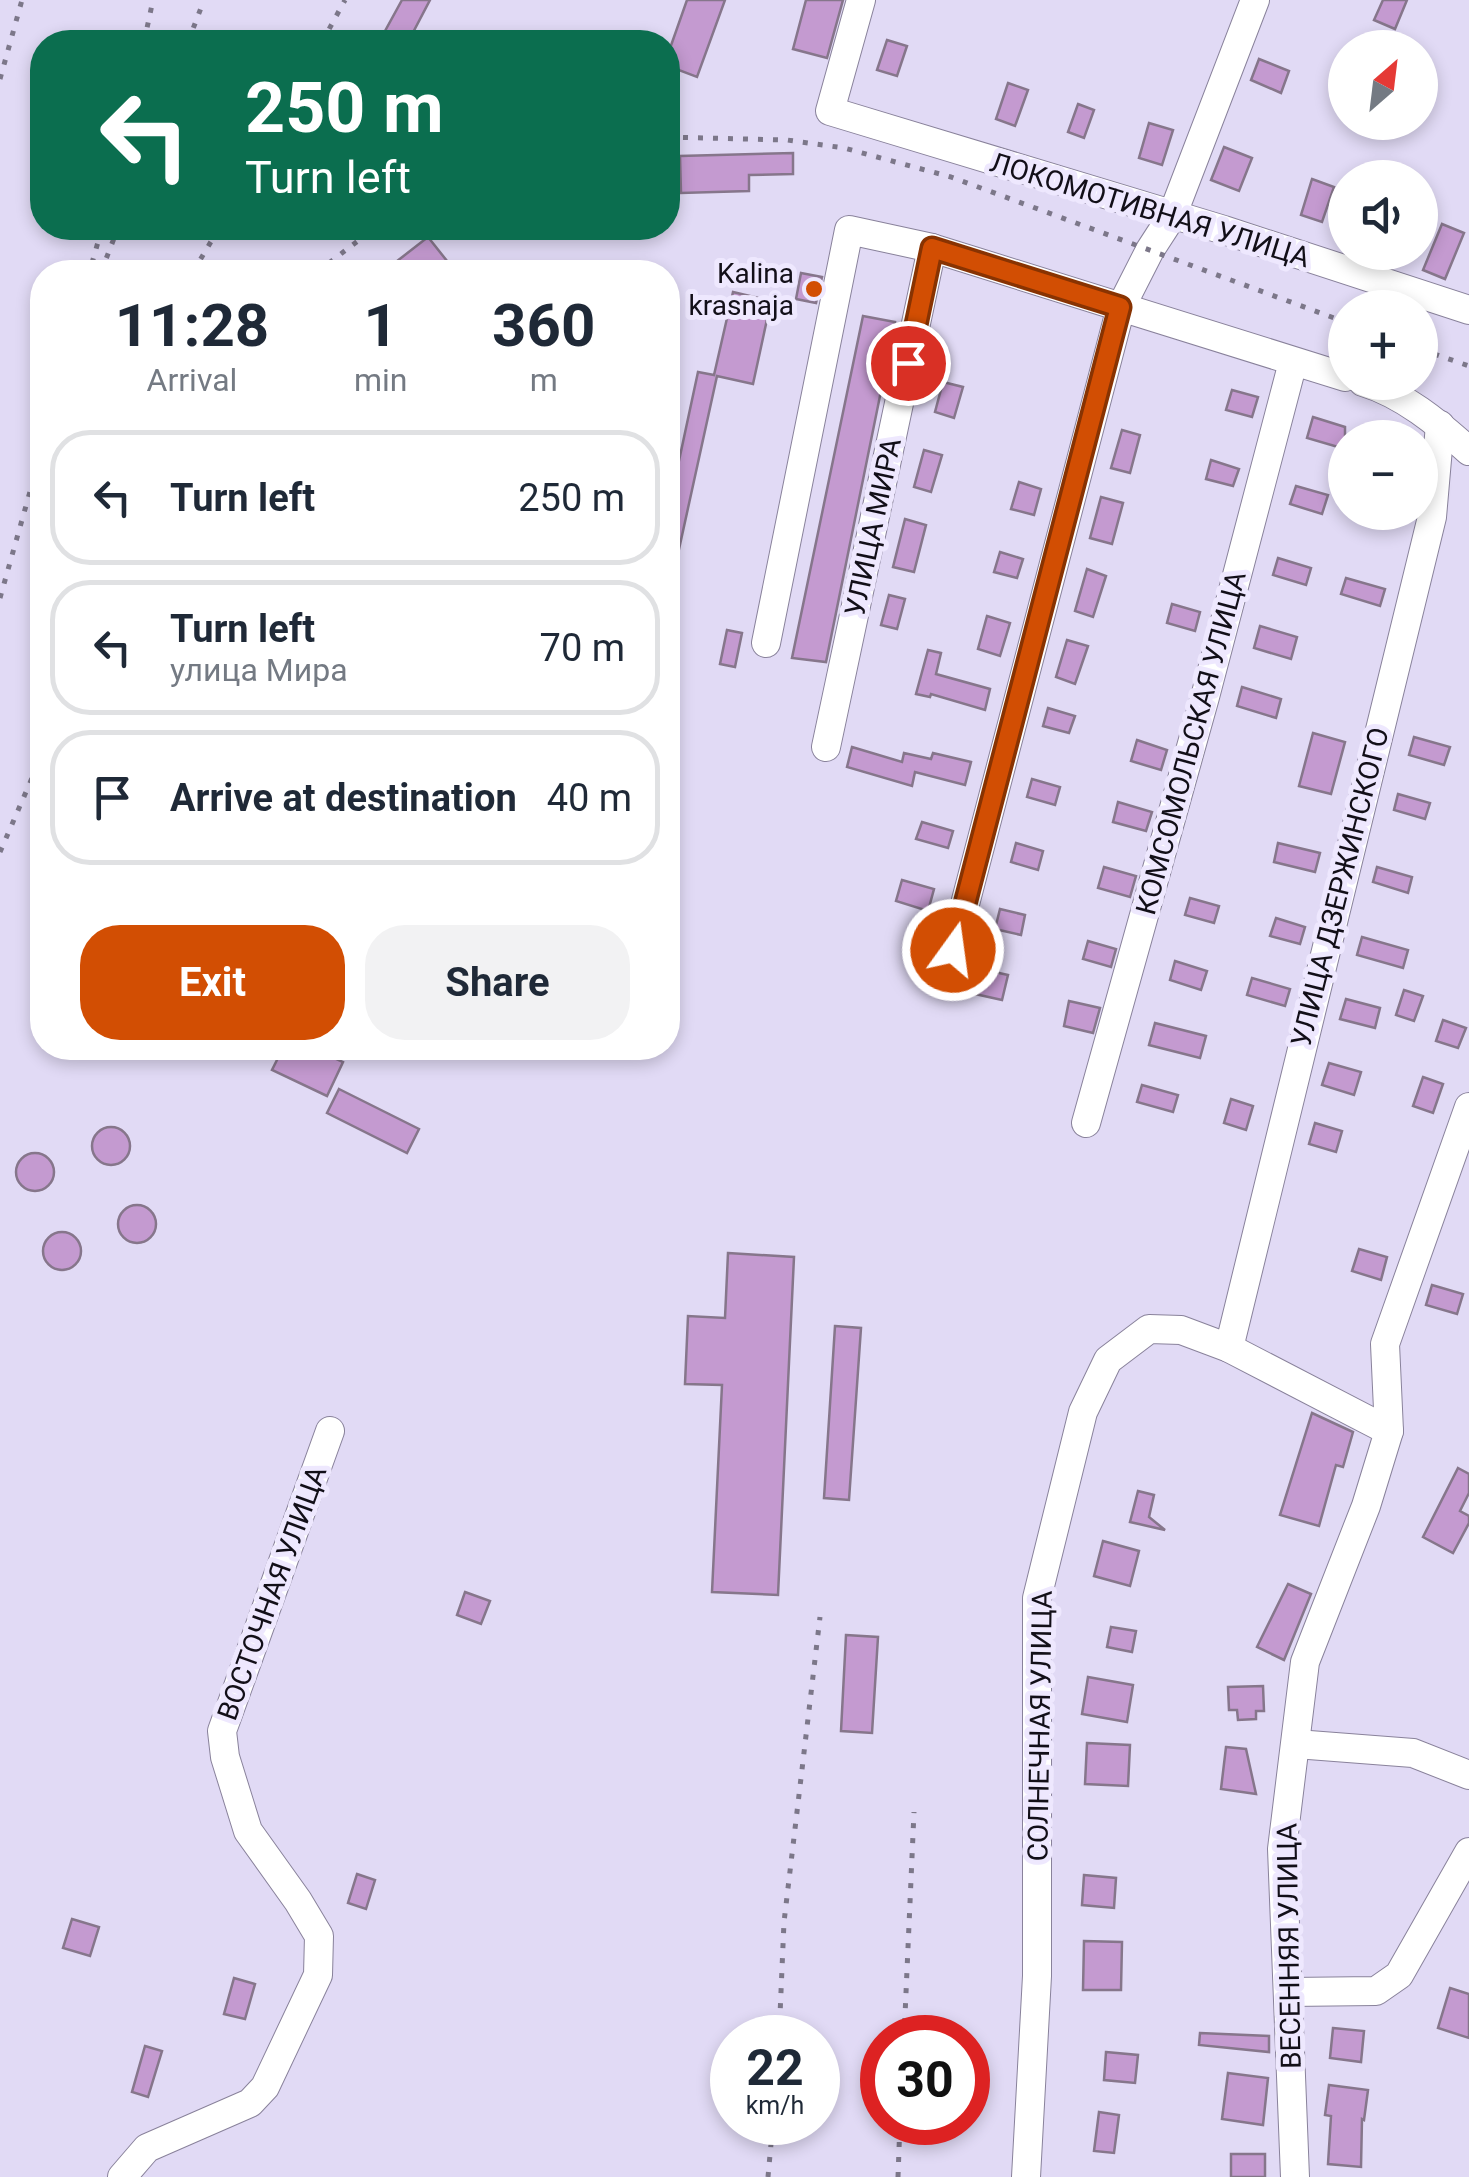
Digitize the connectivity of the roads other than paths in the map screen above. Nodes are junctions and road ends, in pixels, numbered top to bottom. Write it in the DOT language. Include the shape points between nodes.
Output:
graph roads {
  1 [pos="861,0"];
  2 [pos="1255,0"];
  3 [pos="1172,216"];
  4 [pos="932,248"];
  5 [pos="1120,307"];
  6 [pos="1469,310"];
  7 [pos="1293,362"];
  8 [pos="1328,372"];
  9 [pos="1401,400"];
  10 [pos="1440,425"];
  11 [pos="1469,451"];
  12 [pos="766,643"];
  13 [pos="826,747"];
  14 [pos="953,950"];
  15 [pos="1469,1107"];
  16 [pos="1086,1123"];
  17 [pos="1229,1348"];
  18 [pos="330,1431"];
  19 [pos="1389,1431"];
  20 [pos="1296,1744"];
  21 [pos="1469,1775"];
  22 [pos="1469,1852"];
  23 [pos="1289,1992"];
  24 [pos="122,2177"];
  25 [pos="1026,2177"];
  26 [pos="1294,2177"];
  1 -- 3 [label="street, ЛОКОМОТИВНАЯ УЛИЦА" via="830,111"];
  2 -- 3 [label="street"];
  3 -- 5 [label="street"];
  3 -- 6 [label="street, ЛОКОМОТИВНАЯ УЛИЦА"];
  4 -- 5 [label="street"];
  4 -- 12 [label="street" via="850,230"];
  4 -- 13 [label="street, УЛИЦА МИРА"];
  5 -- 7 [label="street"];
  5 -- 14 [label="street"];
  7 -- 8 [label="street"];
  7 -- 16 [label="street, КОМСОМОЛЬСКАЯ УЛИЦА"];
  9 -- 10 [label="street"];
  10 -- 11 [label="street"];
  10 -- 17 [label="street, УЛИЦА ДЗЕРЖИНСКОГО" via="1432,517"];
  15 -- 19 [label="street, ВЕСЕННЯЯ УЛИЦА" via="1385,1344"];
  17 -- 19 [label="street"];
  17 -- 25 [label="street, СОЛНЕЧНАЯ УЛИЦА" via="1181,1330 1149,1329 1108,1360 1082,1412 1037,1598 1037,1976"];
  18 -- 24 [label="street, ВОСТОЧНАЯ УЛИЦА" via="222,1731 248,1831 319,1936 318,1974 265,2087 250,2103 147,2148"];
  19 -- 20 [label="street, ВЕСЕННЯЯ УЛИЦА" via="1305,1662"];
  20 -- 21 [label="street" via="1414,1754"];
  20 -- 23 [label="street, ВЕСЕННЯЯ УЛИЦА" via="1282,1850"];
  22 -- 23 [label="street" via="1399,1974 1376,1991"];
  23 -- 26 [label="street, ВЕСЕННЯЯ УЛИЦА"];
}
